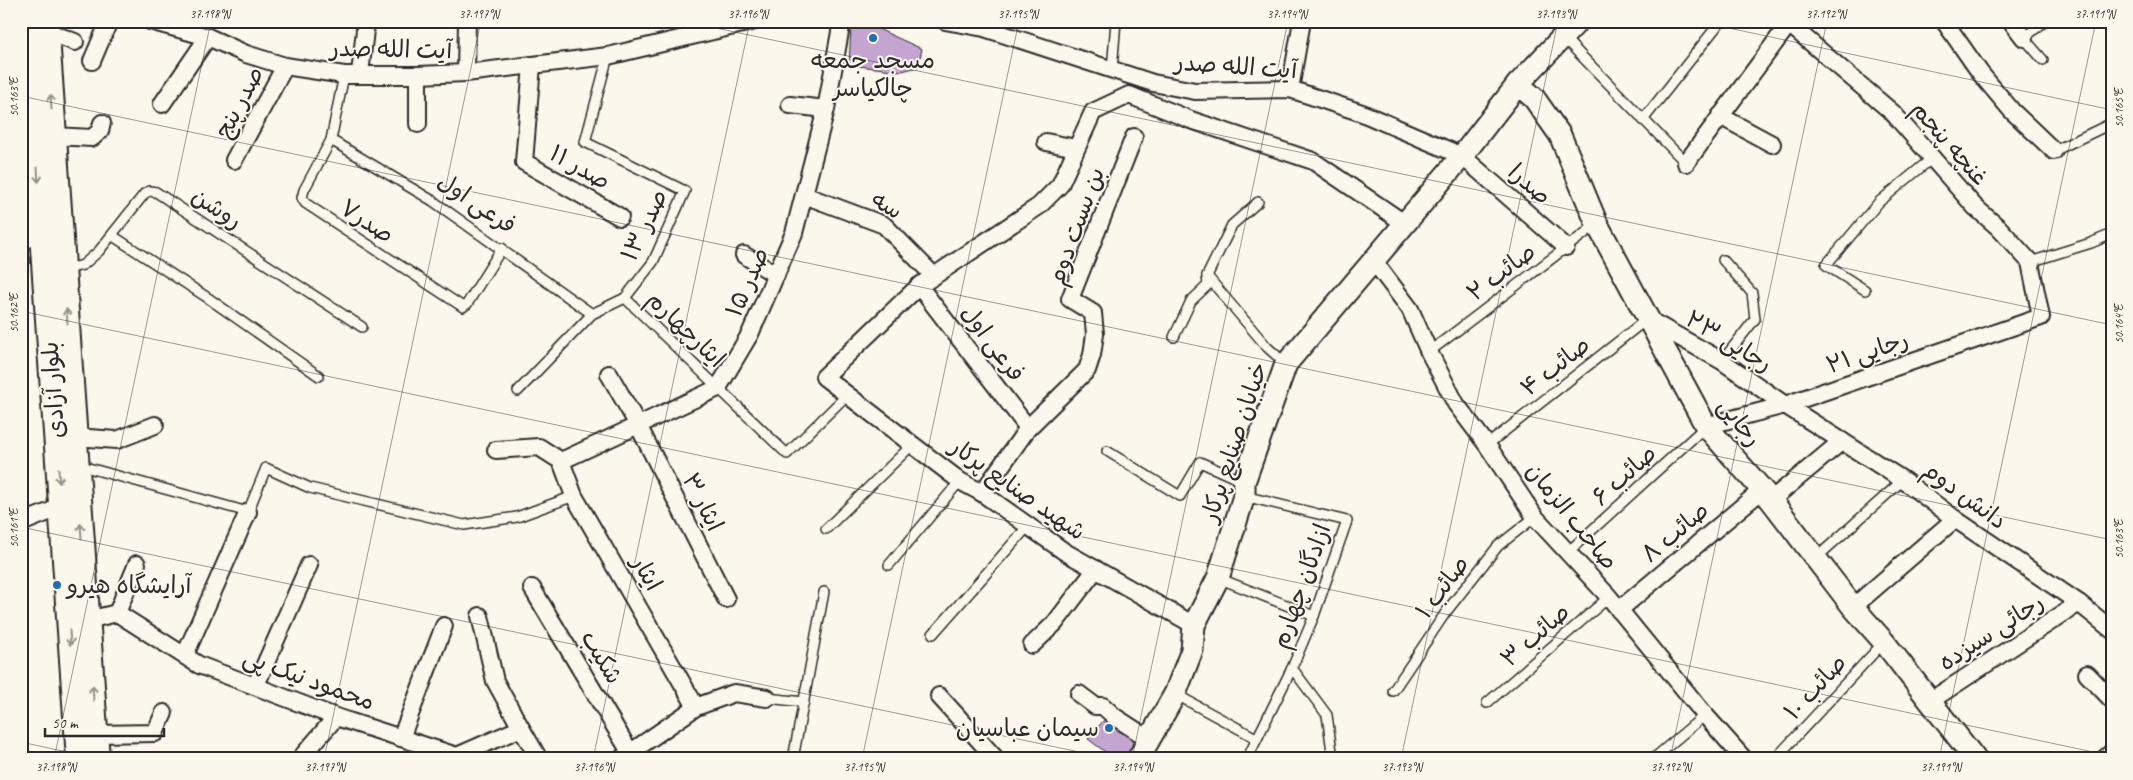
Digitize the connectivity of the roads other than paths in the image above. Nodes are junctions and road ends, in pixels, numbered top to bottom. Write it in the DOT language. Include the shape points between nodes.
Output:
graph roads {
  1 [pos="110,21"];
  2 [pos="150,21"];
  3 [pos="366,21"];
  4 [pos="467,21"];
  5 [pos="755,21"];
  6 [pos="842,21"];
  7 [pos="945,21"];
  8 [pos="1116,21"];
  9 [pos="1302,21"];
  10 [pos="1721,21"];
  11 [pos="1944,21"];
  12 [pos="2010,21"];
  13 [pos="2045,21"];
  14 [pos="1790,22"];
  15 [pos="172,24"];
  16 [pos="731,24"];
  17 [pos="985,24"];
  18 [pos="40,25"];
  19 [pos="1572,26"];
  20 [pos="208,37"];
  21 [pos="2024,38"];
  22 [pos="75,42"];
  23 [pos="25,52"];
  24 [pos="608,56"];
  25 [pos="2043,60"];
  26 [pos="92,61"];
  27 [pos="532,64"];
  28 [pos="285,66"];
  29 [pos="1112,70"];
  30 [pos="466,73"];
  31 [pos="352,74"];
  32 [pos="418,75"];
  33 [pos="1518,84"];
  34 [pos="1290,89"];
  35 [pos="162,104"];
  36 [pos="790,105"];
  37 [pos="826,109"];
  38 [pos="28,116"];
  39 [pos="1720,116"];
  40 [pos="1643,120"];
  41 [pos="102,122"];
  42 [pos="2112,123"];
  43 [pos="418,124"];
  44 [pos="54,136"];
  45 [pos="1134,137"];
  46 [pos="331,140"];
  47 [pos="1046,142"];
  48 [pos="1772,144"];
  49 [pos="1076,148"];
  50 [pos="2054,151"];
  51 [pos="1462,156"];
  52 [pos="1931,159"];
  53 [pos="234,160"];
  54 [pos="1686,163"];
  55 [pos="804,194"];
  56 [pos="1258,202"];
  57 [pos="620,217"];
  58 [pos="1404,223"];
  59 [pos="1597,224"];
  60 [pos="2112,234"];
  61 [pos="113,236"];
  62 [pos="32,238"];
  63 [pos="502,248"];
  64 [pos="1566,248"];
  65 [pos="744,254"];
  66 [pos="1373,260"];
  67 [pos="1723,260"];
  68 [pos="2030,262"];
  69 [pos="64,271"];
  70 [pos="776,275"];
  71 [pos="934,276"];
  72 [pos="1207,276"];
  73 [pos="919,286"];
  74 [pos="1865,290"];
  75 [pos="625,298"];
  76 [pos="592,314"];
  77 [pos="1647,319"];
  78 [pos="362,327"];
  79 [pos="1174,338"];
  80 [pos="1429,352"];
  81 [pos="1722,361"];
  82 [pos="1286,364"];
  83 [pos="609,374"];
  84 [pos="319,376"];
  85 [pos="718,388"];
  86 [pos="518,390"];
  87 [pos="848,394"];
  88 [pos="1785,405"];
  89 [pos="155,425"];
  90 [pos="638,425"];
  91 [pos="1706,426"];
  92 [pos="1028,428"];
  93 [pos="75,437"];
  94 [pos="1842,441"];
  95 [pos="913,444"];
  96 [pos="1487,445"];
  97 [pos="496,450"];
  98 [pos="1107,451"];
  99 [pos="561,461"];
  100 [pos="77,464"];
  101 [pos="1903,480"];
  102 [pos="960,481"];
  103 [pos="1244,489"];
  104 [pos="982,493"];
  105 [pos="1766,495"];
  106 [pos="574,496"];
  107 [pos="61,507"];
  108 [pos="248,512"];
  109 [pos="1536,517"];
  110 [pos="1955,519"];
  111 [pos="21,523"];
  112 [pos="1029,525"];
  113 [pos="826,529"];
  114 [pos="1568,552"];
  115 [pos="1816,558"];
  116 [pos="137,564"];
  117 [pos="309,565"];
  118 [pos="889,565"];
  119 [pos="1096,569"];
  120 [pos="1218,578"];
  121 [pos="532,588"];
  122 [pos="824,592"];
  123 [pos="726,600"];
  124 [pos="2078,603"];
  125 [pos="1614,604"];
  126 [pos="1853,607"];
  127 [pos="117,614"];
  128 [pos="480,616"];
  129 [pos="1314,616"];
  130 [pos="88,620"];
  131 [pos="1194,625"];
  132 [pos="444,626"];
  133 [pos="2112,630"];
  134 [pos="932,634"];
  135 [pos="1884,642"];
  136 [pos="1032,645"];
  137 [pos="185,655"];
  138 [pos="1292,668"];
  139 [pos="2087,674"];
  140 [pos="256,685"];
  141 [pos="1392,692"];
  142 [pos="1079,694"];
  143 [pos="1175,694"];
  144 [pos="939,696"];
  145 [pos="767,698"];
  146 [pos="2112,700"];
  147 [pos="1930,701"];
  148 [pos="804,702"];
  149 [pos="1487,703"];
  150 [pos="696,707"];
  151 [pos="164,712"];
  152 [pos="1705,715"];
  153 [pos="336,716"];
  154 [pos="521,728"];
  155 [pos="96,734"];
  156 [pos="401,738"];
  157 [pos="1256,738"];
  158 [pos="1150,739"];
  159 [pos="2112,752"];
  160 [pos="626,755"];
  161 [pos="79,759"];
  162 [pos="97,759"];
  163 [pos="300,759"];
  164 [pos="539,759"];
  165 [pos="793,759"];
  166 [pos="996,759"];
  167 [pos="1138,759"];
  168 [pos="1247,759"];
  169 [pos="1333,759"];
  170 [pos="1653,759"];
  171 [pos="1744,759"];
  172 [pos="1775,759"];
  173 [pos="1975,759"];
  174 [pos="2104,759"];
  1 -- 26 [label="street"];
  2 -- 15 [label="street, آیت الله صدر"];
  3 -- 31 [label="street"];
  4 -- 30 [label="street"];
  5 -- 16 [label="street, آیت الله صدر"];
  6 -- 37 [label="street, صدر ۱۵"];
  7 -- 17 [label="street, آیت الله صدر"];
  8 -- 29 [label="lane"];
  9 -- 34 [label="street"];
  10 -- 40 [label="lane"];
  11 -- 50 [label="street" via="2006,104"];
  12 -- 21 [label="street"];
  13 -- 21 [label="lane"];
  14 -- 39 [label="street"];
  14 -- 52 [label="street, غنچه پنجم" via="1893,113"];
  15 -- 20 [label="street, آیت الله صدر"];
  16 -- 24 [label="street, آیت الله صدر"];
  17 -- 29 [label="street, آیت الله صدر"];
  18 -- 22 [label="street"];
  18 -- 23 [label="main road, بلوار آزادی"];
  44 -- 18 [label="main road, بلوار آزادی, one-way"];
  19 -- 33 [label="street, خیابان صنایع پرکار"];
  19 -- 40 [label="lane"];
  20 -- 28 [label="street, آیت الله صدر" via="246,54"];
  20 -- 35 [label="street"];
  21 -- 25 [label="lane"];
  23 -- 38 [label="main road, بلوار آزادی"];
  24 -- 27 [label="street, آیت الله صدر"];
  24 -- 75 [label="lane, صدر ۱۳" via="585,142 685,191 653,262"];
  27 -- 30 [label="street, آیت الله صدر"];
  27 -- 57 [label="street, صدر ۱۱" via="524,162"];
  28 -- 31 [label="street, آیت الله صدر"];
  28 -- 53 [label="street, صدر پنج"];
  29 -- 34 [label="street, آیت الله صدر" via="1153,83 1195,91"];
  30 -- 32 [label="street, آیت الله صدر"];
  31 -- 32 [label="street, آیت الله صدر"];
  31 -- 46 [label="lane, صدر۷"];
  32 -- 43 [label="street"];
  33 -- 51 [label="street, خیابان صنایع پرکار"];
  33 -- 59 [label="street, رجایی" via="1534,98 1560,135"];
  34 -- 51 [label="street, آیت الله صدر" via="1362,113"];
  36 -- 37 [label="street"];
  37 -- 55 [label="street, صدر ۱۵"];
  38 -- 62 [label="main road, بلوار آزادی, one-way"];
  39 -- 48 [label="street"];
  39 -- 54 [label="street"];
  40 -- 54 [label="lane"];
  41 -- 44 [label="street" via="100,131 92,138"];
  42 -- 50 [label="lane"];
  44 -- 69 [label="main road, بلوار آزادی"];
  45 -- 92 [label="street, بن بست دوم" via="1070,298 1093,313 1095,334 1087,370"];
  46 -- 63 [label="lane, فرعی اول" via="433,201"];
  46 -- 63 [label="lane, صدر۷" via="304,190 302,198 305,204 459,306 467,304"];
  47 -- 49 [label="street, بن بست دوم"];
  49 -- 58 [label="street" via="1093,112 1129,94 1191,120 1313,161"];
  49 -- 71 [label="street" via="1060,184 1039,206"];
  51 -- 58 [label="street, خیابان صنایع پرکار"];
  51 -- 64 [label="street, صدرا"];
  52 -- 68 [label="street, غنچه پنجم"];
  52 -- 74 [label="lane" via="1879,202 1826,265"];
  55 -- 70 [label="street, صدر ۱۵" via="794,233"];
  55 -- 71 [label="street, سه" via="884,225"];
  56 -- 72 [label="lane" via="1232,224"];
  58 -- 66 [label="street, خیابان صنایع پرکار"];
  59 -- 64 [label="lane, صائب ۲"];
  59 -- 77 [label="street, رجایی"];
  60 -- 68 [label="lane"];
  61 -- 69 [label="lane, روشن" via="83,265"];
  61 -- 78 [label="lane, روشن" via="145,193 156,192"];
  61 -- 84 [label="lane"];
  62 -- 107 [label="main road, بلوار آزادی, one-way"];
  63 -- 76 [label="lane, فرعی اول"];
  64 -- 80 [label="lane, صائب ۲"];
  65 -- 70 [label="street"];
  66 -- 80 [label="street, صاحب الزمان" via="1410,309"];
  66 -- 82 [label="street, خیابان صنایع پرکار"];
  67 -- 81 [label="lane" via="1752,293 1755,319"];
  68 -- 88 [label="street, رجایی ۲۱" via="2041,317"];
  93 -- 69 [label="main road, بلوار آزادی, one-way"];
  70 -- 85 [label="street, صدر ۱۵" via="750,334"];
  71 -- 73 [label="street"];
  72 -- 79 [label="lane" via="1208,285 1191,301"];
  72 -- 82 [label="lane" via="1267,347"];
  73 -- 87 [label="street, شهید صنایع پرکار" via="824,376"];
  73 -- 92 [label="street, فرعی اول"];
  75 -- 76 [label="lane, صدر ۱۳"];
  75 -- 85 [label="lane, ایثارچهارم"];
  76 -- 86 [label="lane, صدر ۱۳"];
  77 -- 81 [label="street, رجایی ۲۳"];
  77 -- 91 [label="street, رجایی"];
  77 -- 96 [label="lane, صائب ۴"];
  80 -- 96 [label="street, صاحب الزمان" via="1456,404"];
  81 -- 88 [label="street, رجایی ۲۳"];
  82 -- 103 [label="street, خیابان صنایع پرکار"];
  83 -- 90 [label="street, ایثار ۳"];
  85 -- 87 [label="lane, ایثارچهارم" via="787,454"];
  85 -- 90 [label="street"];
  87 -- 95 [label="street, شهید صنایع پرکار"];
  88 -- 91 [label="street, رجایی ۲۱"];
  88 -- 94 [label="street, دانش دوم"];
  89 -- 93 [label="street" via="117,440"];
  90 -- 99 [label="street"];
  90 -- 123 [label="street, ایثار ۳"];
  91 -- 105 [label="street, رجایی"];
  91 -- 114 [label="lane, صائب ۶"];
  92 -- 104 [label="street, بن بست دوم"];
  93 -- 100 [label="main road, بلوار آزادی"];
  94 -- 101 [label="street, دانش دوم"];
  94 -- 105 [label="street, صائب ۸"];
  95 -- 102 [label="street, شهید صنایع پرکار"];
  95 -- 113 [label="lane"];
  96 -- 109 [label="street, صاحب الزمان"];
  97 -- 99 [label="street" via="539,447"];
  98 -- 103 [label="lane" via="1180,496 1200,462"];
  99 -- 106 [label="street, ایثار"];
  100 -- 108 [label="lane"];
  130 -- 100 [label="main road, بلوار آزادی, one-way"];
  101 -- 110 [label="street, دانش دوم"];
  101 -- 115 [label="lane"];
  102 -- 104 [label="street, شهید صنایع پرکار"];
  102 -- 118 [label="lane"];
  103 -- 120 [label="street, خیابان صنایع پرکار"];
  103 -- 129 [label="lane, ازادگان چهارم" via="1347,521"];
  104 -- 112 [label="street, شهید صنایع پرکار"];
  105 -- 115 [label="street, رجایی"];
  105 -- 125 [label="street, صائب ۸"];
  106 -- 108 [label="lane" via="517,517 464,525 310,488 266,468"];
  106 -- 150 [label="street, ایثار"];
  107 -- 111 [label="street"];
  107 -- 161 [label="main road, بلوار آزادی, one-way"];
  108 -- 137 [label="street"];
  109 -- 114 [label="street, صاحب الزمان"];
  109 -- 141 [label="lane, صائب ۱" via="1498,546 1446,612"];
  110 -- 124 [label="street, دانش دوم"];
  110 -- 126 [label="street"];
  112 -- 119 [label="street, شهید صنایع پرکار" via="1065,552"];
  112 -- 134 [label="lane"];
  114 -- 125 [label="street, صاحب الزمان"];
  115 -- 126 [label="street, رجایی"];
  116 -- 127 [label="street"];
  117 -- 140 [label="street"];
  119 -- 131 [label="street, شهید صنایع پرکار"];
  119 -- 136 [label="street" via="1055,624"];
  120 -- 129 [label="lane"];
  120 -- 131 [label="street, خیابان صنایع پرکار"];
  121 -- 160 [label="street, شکیب"];
  122 -- 148 [label="lane"];
  124 -- 133 [label="street, دانش دوم"];
  124 -- 147 [label="street, رجائی سیزده"];
  125 -- 149 [label="lane, صائب ۳"];
  125 -- 152 [label="street, صاحب الزمان"];
  126 -- 135 [label="street, رجایی"];
  127 -- 130 [label="street"];
  127 -- 137 [label="street, محمود نیک پی"];
  128 -- 154 [label="street" via="495,681"];
  129 -- 138 [label="lane, ازادگان چهارم"];
  155 -- 130 [label="main road, بلوار آزادی, one-way"];
  131 -- 143 [label="street, خیابان صنایع پرکار" via="1192,650"];
  132 -- 156 [label="street"];
  135 -- 147 [label="street, رجایی"];
  135 -- 172 [label="lane, صائب ۱۰"];
  137 -- 140 [label="street, محمود نیک پی" via="199,665"];
  138 -- 157 [label="lane, ازادگان چهارم"];
  138 -- 169 [label="lane" via="1327,715"];
  139 -- 146 [label="street"];
  140 -- 153 [label="street, محمود نیک پی"];
  142 -- 158 [label="street" via="1095,706 1103,706"];
  143 -- 157 [label="lane"];
  143 -- 158 [label="street, خیابان صنایع پرکار"];
  144 -- 166 [label="street"];
  145 -- 148 [label="lane"];
  145 -- 150 [label="street" via="734,693"];
  147 -- 173 [label="street, رجایی"];
  148 -- 165 [label="lane"];
  150 -- 160 [label="street"];
  151 -- 155 [label="street" via="155,733"];
  152 -- 170 [label="lane"];
  152 -- 171 [label="street, صاحب الزمان"];
  153 -- 156 [label="street, محمود نیک پی"];
  153 -- 163 [label="street"];
  154 -- 156 [label="street, محمود نیک پی" via="457,756"];
  154 -- 164 [label="street"];
  155 -- 162 [label="main road, بلوار آزادی"];
  157 -- 168 [label="lane, ازادگان چهارم"];
  158 -- 167 [label="street, خیابان صنایع پرکار"];
  159 -- 174 [label="street"];
}
